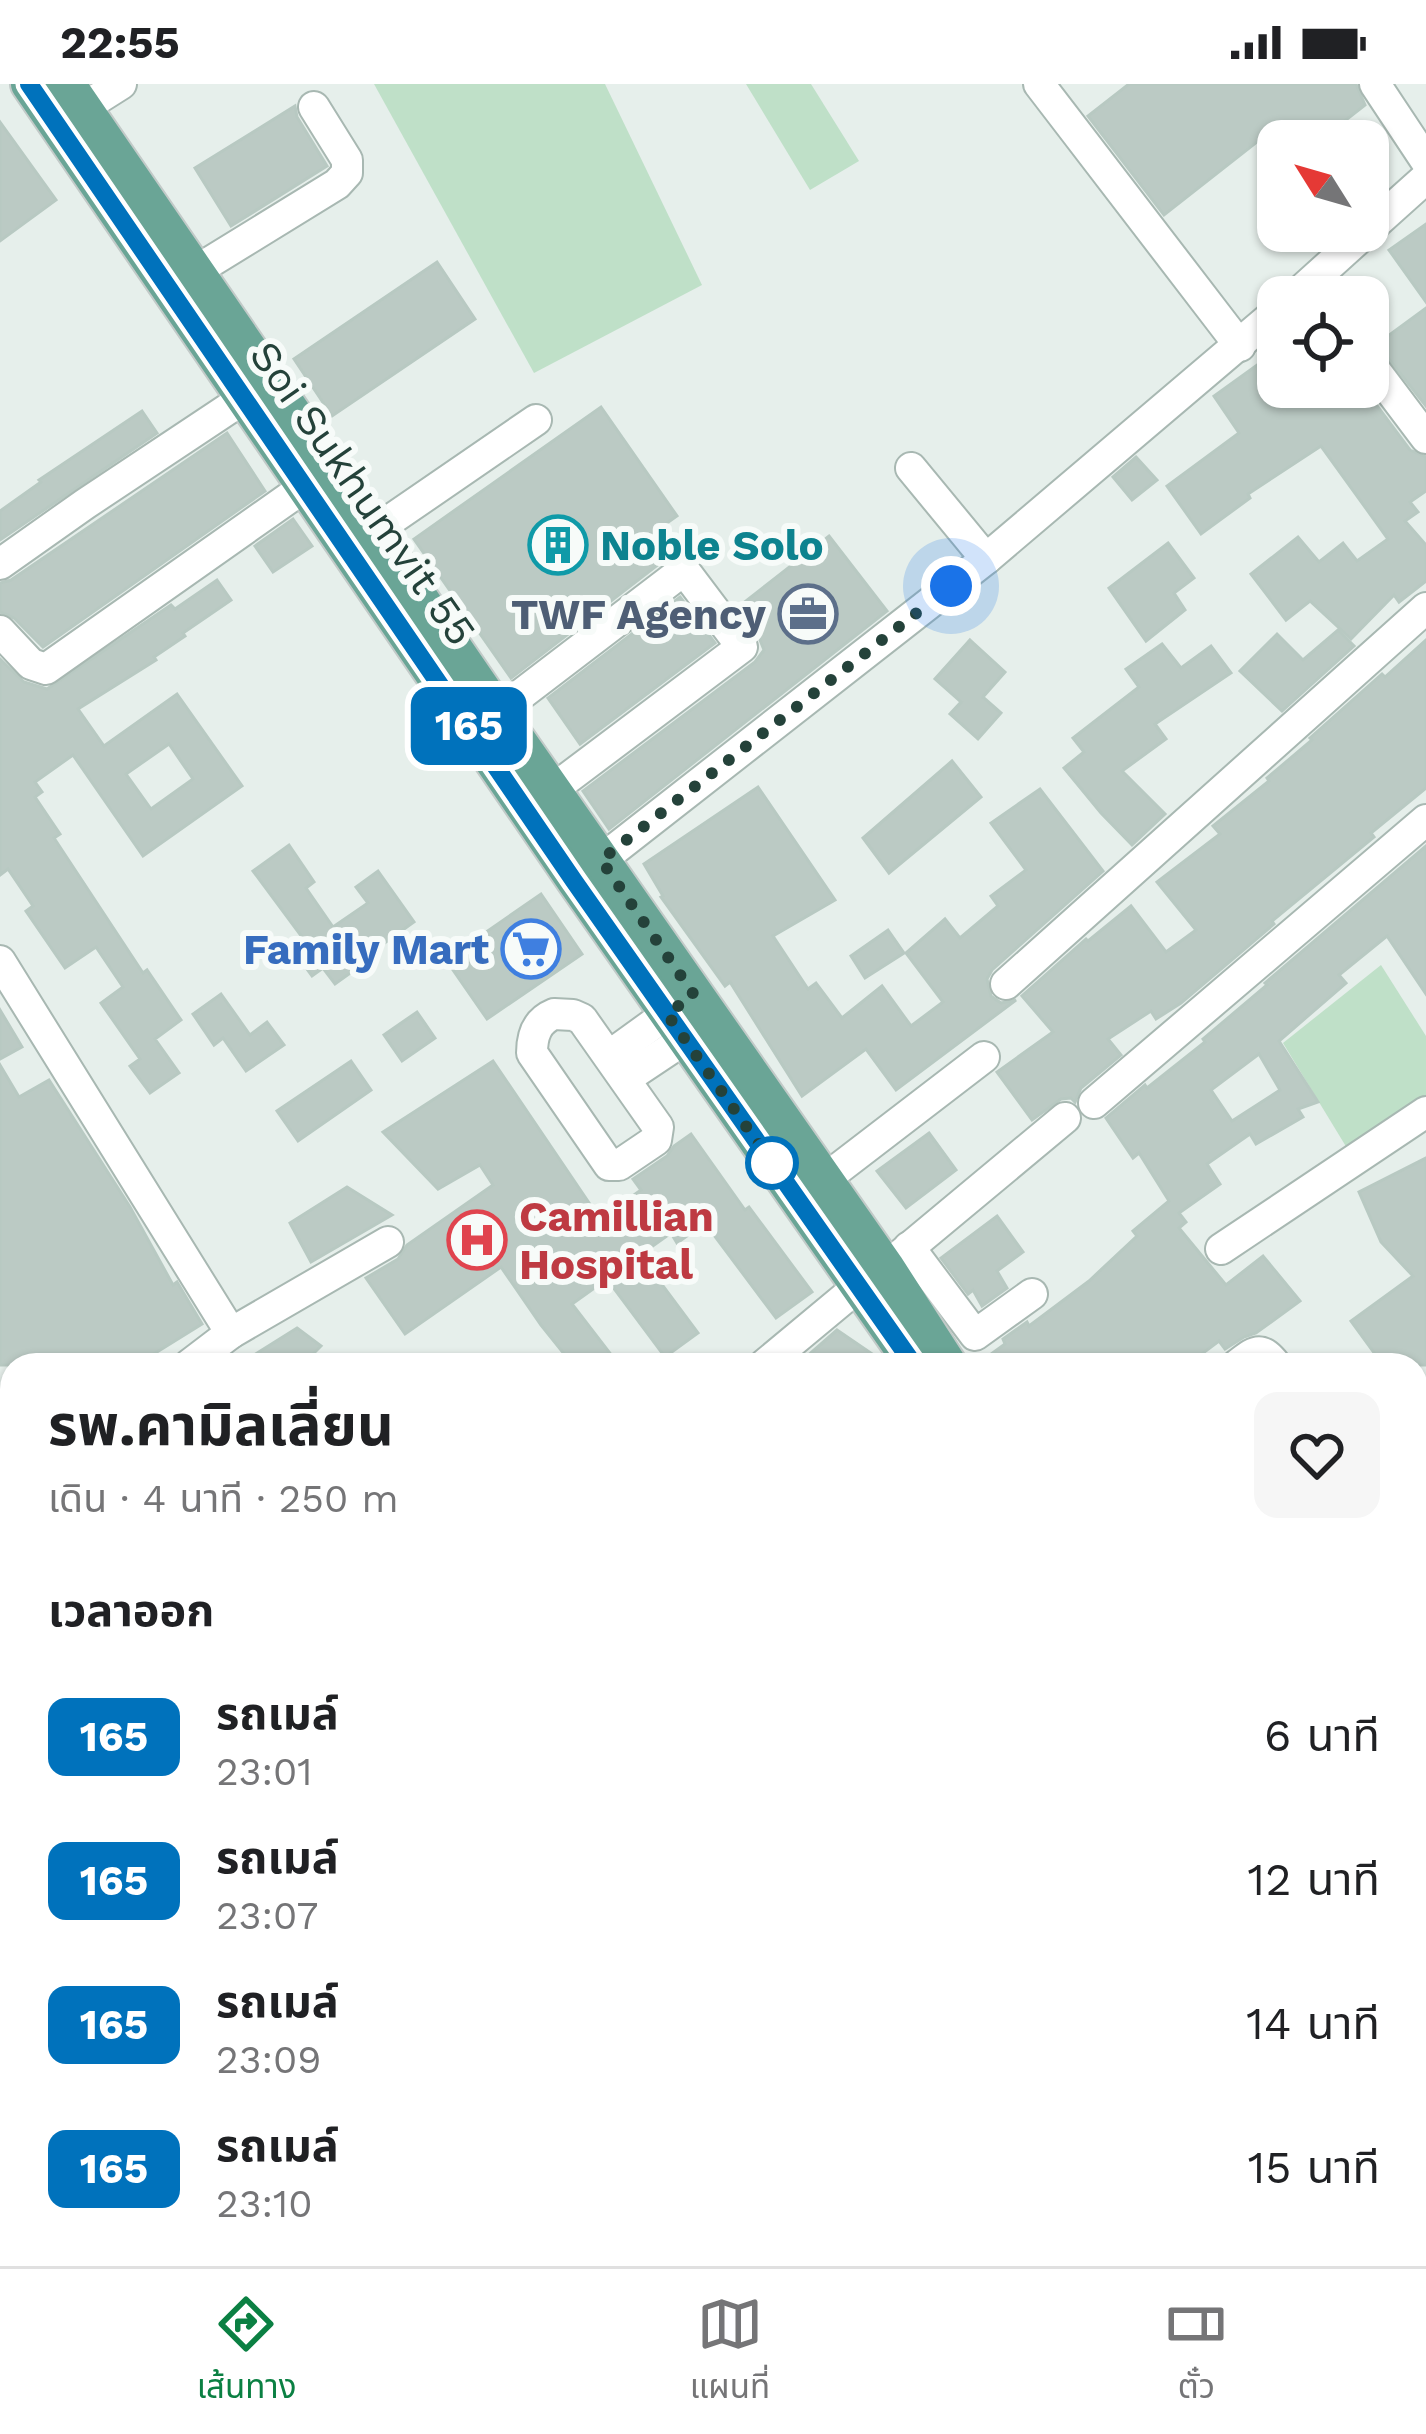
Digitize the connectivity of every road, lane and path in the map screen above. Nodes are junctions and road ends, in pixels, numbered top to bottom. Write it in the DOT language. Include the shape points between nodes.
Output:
graph roads {
  1 [pos="29,84"];
  2 [pos="121,84"];
  3 [pos="1039,84"];
  4 [pos="1375,84"];
  5 [pos="75,96"];
  6 [pos="314,107"];
  7 [pos="1426,161"];
  8 [pos="1426,178"];
  9 [pos="1389,209"];
  10 [pos="1344,252"];
  11 [pos="194,272"];
  12 [pos="1322,276"];
  13 [pos="1257,330"];
  14 [pos="1240,346"];
  15 [pos="1389,389"];
  16 [pos="243,399"];
  17 [pos="536,420"];
  18 [pos="1426,438"];
  19 [pos="911,469"];
  20 [pos="303,488"];
  21 [pos="373,532"];
  22 [pos="986,559"];
  23 [pos="0,564"];
  24 [pos="1426,608"];
  25 [pos="0,632"];
  26 [pos="498,712"];
  27 [pos="552,790"];
  28 [pos="1426,820"];
  29 [pos="601,860"];
  30 [pos="0,961"];
  31 [pos="1006,984"];
  32 [pos="690,1017"];
  33 [pos="984,1057"];
  34 [pos="617,1068"];
  35 [pos="1094,1103"];
  36 [pos="1426,1112"];
  37 [pos="1064,1118"];
  38 [pos="825,1179"];
  39 [pos="388,1242"];
  40 [pos="1222,1249"];
  41 [pos="885,1267"];
  42 [pos="1032,1294"];
  43 [pos="231,1334"];
  44 [pos="205,1353"];
  45 [pos="779,1353"];
  46 [pos="910,1353"];
  47 [pos="941,1353"];
  1 -- 16 [label="main road, Soi Sukhumvit 55"];
  2 -- 5 [label="street"];
  3 -- 14 [label="street"];
  4 -- 7 [label="street"];
  5 -- 11 [label="main road, Soi Sukhumvit 55"];
  6 -- 11 [label="street" via="347,173"];
  8 -- 9 [label="street"];
  10 -- 12 [label="street"];
  11 -- 21 [label="main road, Soi Sukhumvit 55"];
  13 -- 14 [label="street"];
  14 -- 22 [label="street"];
  15 -- 18 [label="street"];
  16 -- 20 [label="main road, Soi Sukhumvit 55"];
  16 -- 23 [label="street"];
  17 -- 21 [label="street"];
  19 -- 22 [label="street"];
  20 -- 25 [label="street" via="46,669"];
  20 -- 32 [label="main road, Soi Sukhumvit 55"];
  21 -- 26 [label="main road, Soi Sukhumvit 55"];
  22 -- 29 [label="street"];
  24 -- 31 [label="street"];
  26 -- 27 [label="main road, Soi Sukhumvit 55"];
  26 -- 27 [label="street" via="684,570 742,647"];
  27 -- 29 [label="main road, Soi Sukhumvit 55"];
  28 -- 35 [label="street"];
  29 -- 32 [label="main road, Soi Sukhumvit 55"];
  30 -- 43 [label="street"];
  32 -- 34 [label="street"];
  32 -- 38 [label="main road, Soi Sukhumvit 55"];
  32 -- 41 [label="main road, Soi Sukhumvit 55"];
  33 -- 38 [label="street"];
  34 -- 34 [label="street" via="658,1134 613,1167 532,1053 538,1025 554,1014 582,1019"];
  36 -- 40 [label="street"];
  37 -- 41 [label="street"];
  38 -- 41 [label="main road, Soi Sukhumvit 55"];
  39 -- 43 [label="street"];
  41 -- 42 [label="street" via="975,1335"];
  41 -- 45 [label="street"];
  41 -- 46 [label="main road, Soi Sukhumvit 55"];
  41 -- 47 [label="main road, Soi Sukhumvit 55"];
  43 -- 44 [label="street"];
}
